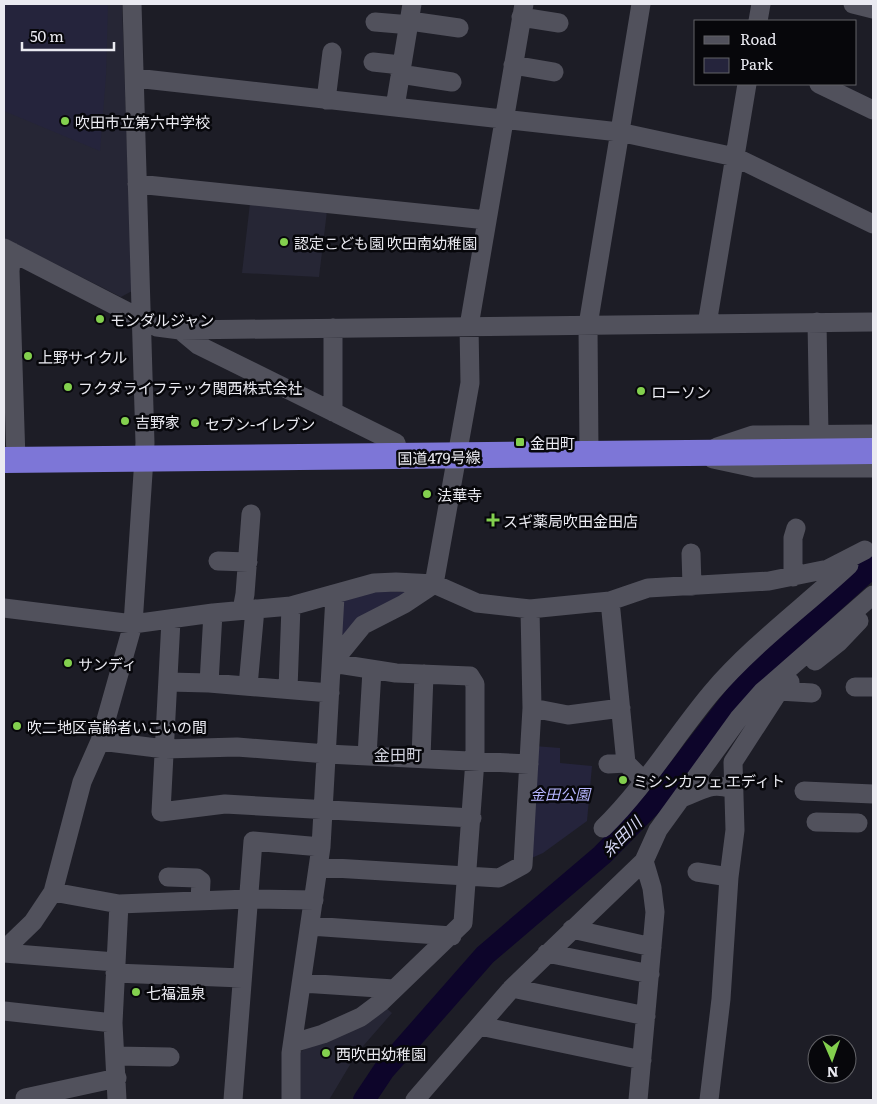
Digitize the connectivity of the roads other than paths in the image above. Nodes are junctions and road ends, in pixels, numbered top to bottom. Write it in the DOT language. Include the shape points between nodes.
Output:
graph roads {
  1 [pos="132,4"];
  2 [pos="412,4"];
  3 [pos="641,4"];
  4 [pos="761,4"];
  5 [pos="853,4"];
  6 [pos="873,9"];
  7 [pos="523,10"];
  8 [pos="758,20"];
  9 [pos="375,22"];
  10 [pos="409,23"];
  11 [pos="559,23"];
  12 [pos="459,28"];
  13 [pos="332,52"];
  14 [pos="373,62"];
  15 [pos="513,65"];
  16 [pos="401,70"];
  17 [pos="554,72"];
  18 [pos="135,78"];
  19 [pos="452,82"];
  20 [pos="747,85"];
  21 [pos="821,85"];
  22 [pos="326,100"];
  23 [pos="395,107"];
  24 [pos="873,110"];
  25 [pos="504,119"];
  26 [pos="619,132"];
  27 [pos="735,157"];
  28 [pos="137,184"];
  29 [pos="487,220"];
  30 [pos="873,224"];
  31 [pos="8,250"];
  32 [pos="140,317"];
  33 [pos="817,322"];
  34 [pos="873,322"];
  35 [pos="707,324"];
  36 [pos="588,325"];
  37 [pos="469,326"];
  38 [pos="332,328"];
  39 [pos="180,330"];
  40 [pos="8,334"];
  41 [pos="333,412"];
  42 [pos="873,434"];
  43 [pos="819,435"];
  44 [pos="873,451"];
  45 [pos="699,453"];
  46 [pos="589,454"];
  47 [pos="458,456"];
  48 [pos="400,457"];
  49 [pos="144,459"];
  50 [pos="10,460"];
  51 [pos="873,468"];
  52 [pos="251,514"];
  53 [pos="796,528"];
  54 [pos="869,546"];
  55 [pos="691,553"];
  56 [pos="218,561"];
  57 [pos="248,562"];
  58 [pos="793,577"];
  59 [pos="434,584"];
  60 [pos="692,586"];
  61 [pos="873,595"];
  62 [pos="335,596"];
  63 [pos="610,601"];
  64 [pos="291,606"];
  65 [pos="873,606"];
  66 [pos="4,608"];
  67 [pos="248,609"];
  68 [pos="530,609"];
  69 [pos="213,613"];
  70 [pos="171,620"];
  71 [pos="133,624"];
  72 [pos="332,663"];
  73 [pos="372,670"];
  74 [pos="424,674"];
  75 [pos="168,682"];
  76 [pos="209,683"];
  77 [pos="248,686"];
  78 [pos="288,689"];
  79 [pos="779,691"];
  80 [pos="330,693"];
  81 [pos="812,693"];
  82 [pos="532,708"];
  83 [pos="621,708"];
  84 [pos="100,741"];
  85 [pos="165,749"];
  86 [pos="326,754"];
  87 [pos="367,756"];
  88 [pos="421,758"];
  89 [pos="475,760"];
  90 [pos="529,764"];
  91 [pos="644,781"];
  92 [pos="732,789"];
  93 [pos="804,791"];
  94 [pos="833,792"];
  95 [pos="873,794"];
  96 [pos="683,797"];
  97 [pos="323,811"];
  98 [pos="472,818"];
  99 [pos="858,823"];
  100 [pos="603,828"];
  101 [pos="321,847"];
  102 [pos="644,861"];
  103 [pos="318,868"];
  104 [pos="697,872"];
  105 [pos="168,877"];
  106 [pos="467,877"];
  107 [pos="729,877"];
  108 [pos="53,892"];
  109 [pos="248,899"];
  110 [pos="314,900"];
  111 [pos="200,901"];
  112 [pos="119,904"];
  113 [pos="310,926"];
  114 [pos="572,929"];
  115 [pos="452,936"];
  116 [pos="652,947"];
  117 [pos="4,952"];
  118 [pos="547,953"];
  119 [pos="115,967"];
  120 [pos="650,974"];
  121 [pos="242,978"];
  122 [pos="302,983"];
  123 [pos="512,988"];
  124 [pos="394,989"];
  125 [pos="4,1011"];
  126 [pos="646,1016"];
  127 [pos="113,1023"];
  128 [pos="480,1026"];
  129 [pos="293,1043"];
  130 [pos="115,1056"];
  131 [pos="170,1057"];
  132 [pos="642,1060"];
  133 [pos="117,1078"];
  134 [pos="25,1100"];
  135 [pos="117,1100"];
  136 [pos="233,1100"];
  137 [pos="291,1100"];
  138 [pos="415,1100"];
  139 [pos="638,1100"];
  140 [pos="709,1100"];
  1 -- 18 [label="street"];
  2 -- 10 [label="street"];
  3 -- 26 [label="street"];
  4 -- 8 [label="street"];
  5 -- 6 [label="street"];
  7 -- 11 [label="street"];
  7 -- 15 [label="street"];
  9 -- 10 [label="street"];
  10 -- 12 [label="street"];
  10 -- 16 [label="street"];
  13 -- 22 [label="street"];
  14 -- 16 [label="street"];
  15 -- 17 [label="street"];
  15 -- 25 [label="street"];
  16 -- 19 [label="street"];
  16 -- 23 [label="street"];
  18 -- 22 [label="street"];
  18 -- 28 [label="street"];
  20 -- 27 [label="street"];
  21 -- 24 [label="street"];
  22 -- 23 [label="street"];
  23 -- 25 [label="street"];
  25 -- 26 [label="street"];
  25 -- 29 [label="street"];
  26 -- 27 [label="street"];
  26 -- 36 [label="street"];
  27 -- 30 [label="street"];
  27 -- 35 [label="street"];
  28 -- 29 [label="street"];
  28 -- 32 [label="street"];
  29 -- 37 [label="street"];
  31 -- 32 [label="street"];
  31 -- 40 [label="street"];
  32 -- 39 [label="street" via="157,327"];
  32 -- 49 [label="street"];
  33 -- 34 [label="street"];
  33 -- 35 [label="street"];
  33 -- 43 [label="street"];
  35 -- 36 [label="street"];
  36 -- 37 [label="street"];
  36 -- 46 [label="street"];
  37 -- 38 [label="street"];
  37 -- 47 [label="street" via="470,383"];
  38 -- 39 [label="street"];
  38 -- 41 [label="street"];
  39 -- 41 [label="street" via="198,345"];
  40 -- 50 [label="street"];
  41 -- 48 [label="street" via="396,443"];
  42 -- 43 [label="street"];
  43 -- 45 [label="street" via="753,435"];
  44 -- 45 [label="highway, 国道479号線"];
  45 -- 46 [label="highway, 国道479号線"];
  45 -- 51 [label="street" via="719,462 755,468"];
  46 -- 47 [label="highway, 国道479号線"];
  47 -- 48 [label="highway, 国道479号線"];
  47 -- 59 [label="street"];
  48 -- 49 [label="highway, 国道479号線"];
  49 -- 50 [label="highway, 国道479号線"];
  49 -- 71 [label="street"];
  52 -- 57 [label="street"];
  53 -- 58 [label="street"];
  54 -- 58 [label="street" via="828,569"];
  54 -- 91 [label="street" via="712,692"];
  55 -- 60 [label="street"];
  56 -- 57 [label="street"];
  57 -- 67 [label="street"];
  58 -- 60 [label="street" via="769,582"];
  59 -- 62 [label="street" via="374,583"];
  59 -- 68 [label="street" via="477,602"];
  59 -- 72 [label="street" via="363,625"];
  60 -- 63 [label="street" via="648,588"];
  61 -- 96 [label="street" via="762,692 739,718"];
  62 -- 64 [label="street"];
  62 -- 72 [label="street"];
  63 -- 68 [label="street"];
  63 -- 83 [label="street"];
  64 -- 67 [label="street"];
  64 -- 78 [label="street"];
  65 -- 79 [label="street" via="839,642"];
  66 -- 71 [label="street"];
  67 -- 69 [label="street"];
  67 -- 77 [label="street"];
  68 -- 82 [label="street"];
  69 -- 70 [label="street"];
  69 -- 76 [label="street"];
  70 -- 71 [label="street"];
  70 -- 75 [label="street"];
  71 -- 84 [label="street"];
  72 -- 73 [label="street"];
  72 -- 80 [label="street"];
  73 -- 74 [label="street"];
  73 -- 87 [label="street"];
  74 -- 88 [label="street"];
  74 -- 89 [label="street" via="470,676 475,684"];
  75 -- 76 [label="street"];
  75 -- 85 [label="street"];
  76 -- 77 [label="street"];
  77 -- 78 [label="street"];
  78 -- 80 [label="street"];
  79 -- 81 [label="street"];
  79 -- 92 [label="street" via="732,762"];
  80 -- 86 [label="street"];
  82 -- 83 [label="street" via="568,715"];
  82 -- 90 [label="street"];
  83 -- 91 [label="street" via="617,764"];
  84 -- 85 [label="street"];
  84 -- 108 [label="street" via="82,782"];
  85 -- 86 [label="street" via="237,747"];
  85 -- 97 [label="street" via="161,812 225,804"];
  86 -- 87 [label="street"];
  86 -- 97 [label="street"];
  87 -- 88 [label="street"];
  88 -- 89 [label="street"];
  89 -- 90 [label="street"];
  89 -- 98 [label="street"];
  90 -- 106 [label="street" via="523,865 499,878"];
  91 -- 100 [label="street" via="623,809"];
  92 -- 96 [label="street" via="706,786"];
  92 -- 107 [label="street" via="735,830"];
  93 -- 94 [label="street"];
  94 -- 95 [label="street"];
  94 -- 99 [label="street" via="825,822"];
  96 -- 102 [label="street" via="658,830"];
  97 -- 98 [label="street"];
  97 -- 101 [label="street"];
  98 -- 106 [label="street"];
  101 -- 103 [label="street"];
  101 -- 109 [label="street" via="253,841"];
  102 -- 114 [label="street"];
  102 -- 116 [label="street" via="652,888"];
  103 -- 106 [label="street"];
  103 -- 110 [label="street"];
  104 -- 107 [label="street"];
  105 -- 111 [label="street" via="201,881"];
  106 -- 115 [label="street" via="463,923"];
  107 -- 140 [label="street" via="721,999"];
  108 -- 112 [label="street"];
  108 -- 117 [label="street" via="33,922"];
  109 -- 110 [label="street"];
  109 -- 111 [label="street"];
  109 -- 121 [label="street"];
  110 -- 113 [label="street"];
  111 -- 112 [label="street"];
  112 -- 119 [label="street"];
  113 -- 115 [label="street"];
  113 -- 122 [label="street"];
  114 -- 116 [label="street"];
  114 -- 118 [label="street"];
  115 -- 124 [label="street"];
  116 -- 120 [label="street"];
  117 -- 119 [label="street"];
  118 -- 120 [label="street"];
  118 -- 123 [label="street"];
  119 -- 121 [label="street"];
  119 -- 127 [label="street"];
  120 -- 126 [label="street"];
  121 -- 136 [label="street"];
  122 -- 124 [label="street"];
  122 -- 129 [label="street"];
  123 -- 126 [label="street"];
  123 -- 128 [label="street"];
  124 -- 129 [label="street" via="361,1017 324,1034"];
  125 -- 127 [label="street"];
  126 -- 132 [label="street"];
  127 -- 130 [label="street"];
  128 -- 132 [label="street"];
  128 -- 138 [label="street"];
  129 -- 137 [label="street"];
  130 -- 131 [label="street"];
  130 -- 133 [label="street"];
  132 -- 139 [label="street"];
  133 -- 134 [label="street"];
  133 -- 135 [label="street"];
}
